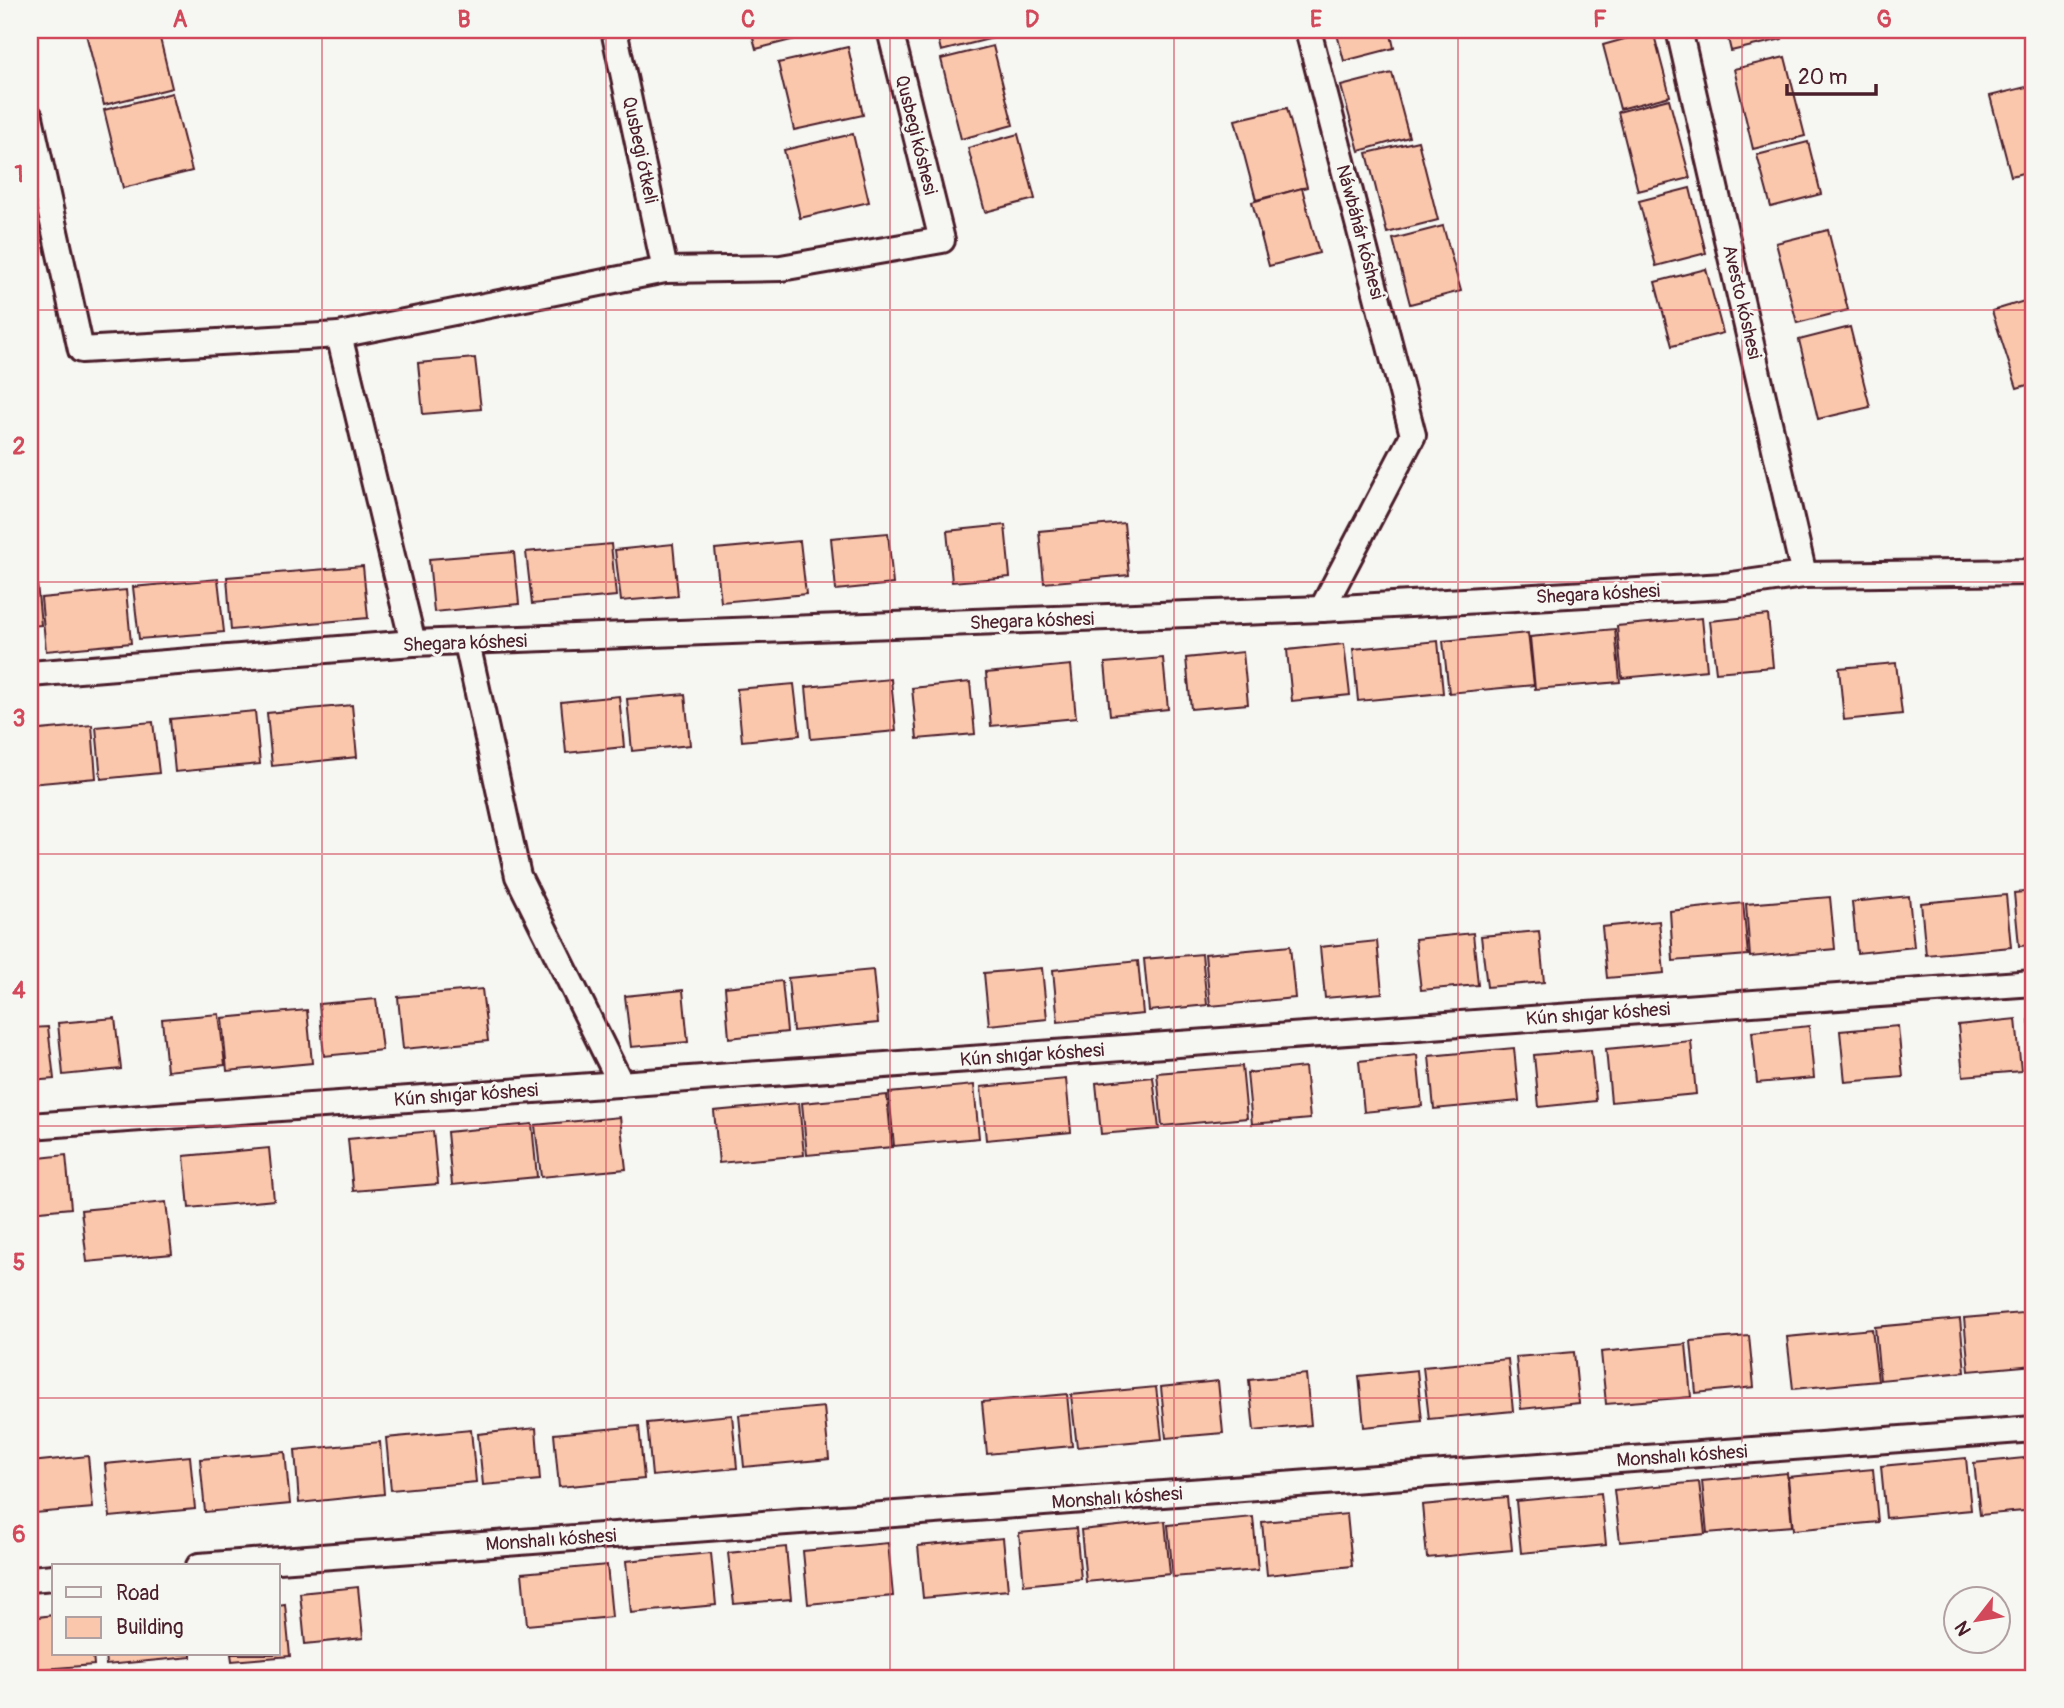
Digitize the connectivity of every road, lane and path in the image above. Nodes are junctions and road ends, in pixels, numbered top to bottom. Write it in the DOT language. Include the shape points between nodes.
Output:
graph roads {
  1 [pos="614,30"];
  2 [pos="890,30"];
  3 [pos="1308,30"];
  4 [pos="1679,30"];
  5 [pos="30,117"];
  6 [pos="665,270"];
  7 [pos="339,335"];
  8 [pos="2034,572"];
  9 [pos="1804,575"];
  10 [pos="1322,609"];
  11 [pos="413,643"];
  12 [pos="467,643"];
  13 [pos="30,674"];
  14 [pos="2034,983"];
  15 [pos="621,1084"];
  16 [pos="30,1126"];
  17 [pos="2034,1429"];
  18 [pos="226,1564"];
  19 [pos="52,1577"];
  20 [pos="30,1579"];
  1 -- 6 [label="street, Qusbegi ótkeli"];
  2 -- 6 [label="street, Qusbegi kóshesi" via="942,240 781,268"];
  3 -- 10 [label="street, Náwbáhár kóshesi" via="1413,435"];
  4 -- 9 [label="street, Avesto kóshesi"];
  5 -- 7 [label="street" via="81,350"];
  6 -- 7 [label="street"];
  7 -- 11 [label="street"];
  8 -- 9 [label="street, Shegara kóshesi"];
  9 -- 10 [label="street, Shegara kóshesi" via="1725,586"];
  10 -- 12 [label="street, Shegara kóshesi"];
  11 -- 12 [label="street, Shegara kóshesi"];
  11 -- 13 [label="street, Shegara kóshesi"];
  12 -- 15 [label="street" via="518,876"];
  14 -- 15 [label="street, Kún shıǵar kóshesi"];
  15 -- 16 [label="street, Kún shıǵar kóshesi"];
  17 -- 18 [label="street, Monshalı kóshesi"];
  19 -- 20 [label="street"];
}
